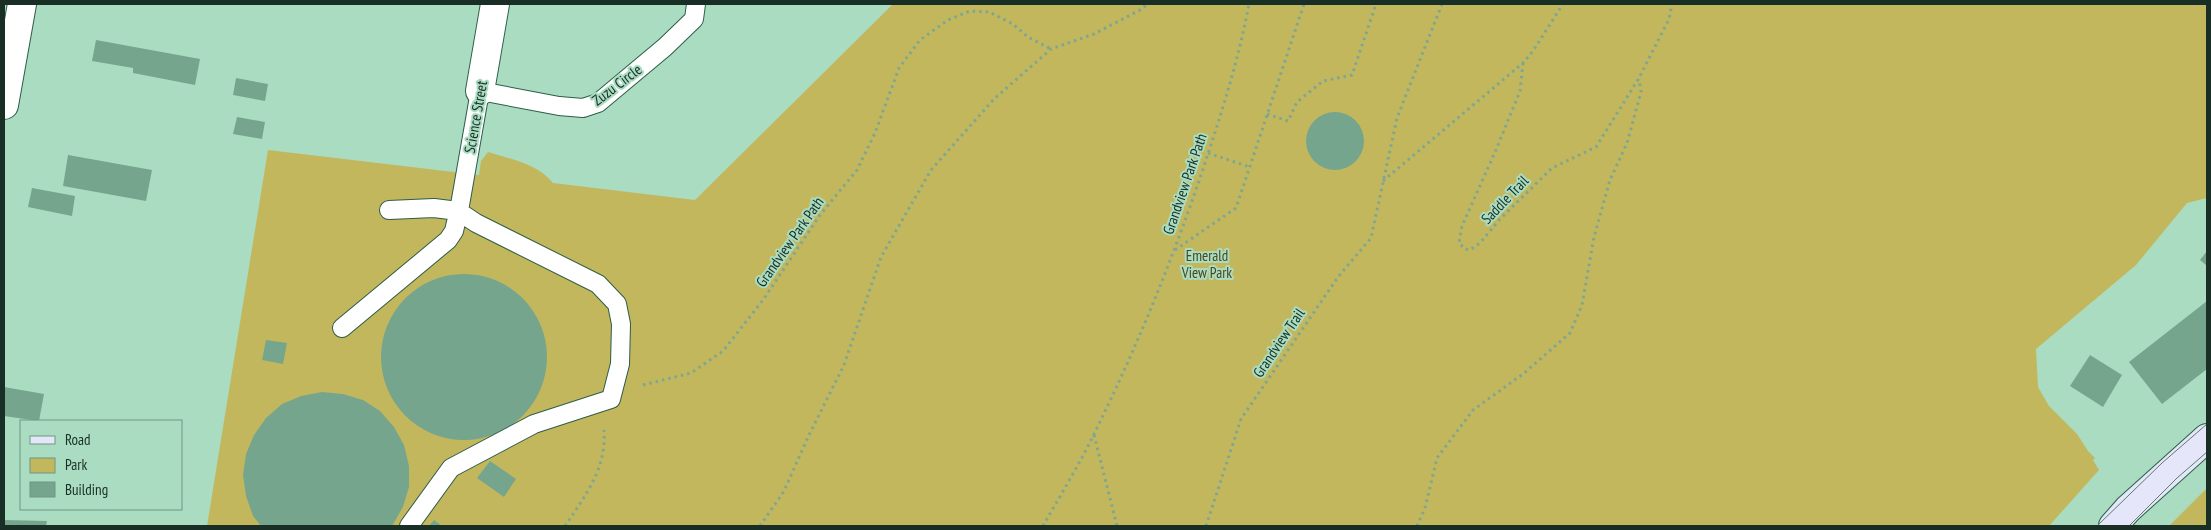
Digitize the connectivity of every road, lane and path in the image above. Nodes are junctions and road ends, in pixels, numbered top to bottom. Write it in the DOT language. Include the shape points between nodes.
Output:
graph roads {
  1 [pos="22,4"];
  2 [pos="496,4"];
  3 [pos="696,4"];
  4 [pos="1146,4"];
  5 [pos="1249,4"];
  6 [pos="1304,4"];
  7 [pos="1376,4"];
  8 [pos="1442,4"];
  9 [pos="1563,4"];
  10 [pos="1672,4"];
  11 [pos="1050,49"];
  12 [pos="1523,63"];
  13 [pos="1639,78"];
  14 [pos="480,91"];
  15 [pos="4,105"];
  16 [pos="1266,114"];
  17 [pos="1208,153"];
  18 [pos="1250,166"];
  19 [pos="1383,181"];
  20 [pos="389,210"];
  21 [pos="458,211"];
  22 [pos="1175,251"];
  23 [pos="342,328"];
  24 [pos="612,399"];
  25 [pos="1094,435"];
  26 [pos="2207,438"];
  27 [pos="409,526"];
  28 [pos="564,526"];
  29 [pos="760,526"];
  30 [pos="1043,526"];
  31 [pos="1117,526"];
  32 [pos="1206,526"];
  33 [pos="1417,526"];
  34 [pos="2113,526"];
  1 -- 15 [label="street"];
  2 -- 14 [label="street, Science Street"];
  3 -- 14 [label="lane, Zuzu Circle" via="694,19 598,103 583,108 559,106"];
  4 -- 11 [label="path" via="1094,34"];
  5 -- 17 [label="path, Grandview Park Path" via="1240,51"];
  6 -- 16 [label="path"];
  7 -- 16 [label="path" via="1352,75 1323,81 1297,102 1288,120"];
  8 -- 19 [label="path, Grandview Trail" via="1397,118"];
  9 -- 12 [label="path"];
  10 -- 13 [label="path, Saddle Trail" via="1669,19"];
  11 -- 24 [label="path, Grandview Park Path" via="989,12 970,11 948,20 920,40 899,68 875,133 857,170 820,215 763,300 723,351 691,373 626,388"];
  11 -- 29 [label="path" via="994,99 931,170 881,257 844,365 784,490"];
  12 -- 13 [label="path, Saddle Trail" via="1520,91 1462,226 1459,243 1465,250 1480,243 1552,168 1596,147"];
  12 -- 19 [label="path"];
  13 -- 33 [label="path" via="1641,92 1629,135 1610,180 1594,237 1582,304 1570,333 1523,374 1473,410 1438,458"];
  14 -- 21 [label="lane, Science Street"];
  16 -- 18 [label="path"];
  17 -- 18 [label="path"];
  17 -- 22 [label="path, Grandview Park Path"];
  18 -- 22 [label="path" via="1236,208"];
  19 -- 32 [label="path, Grandview Trail" via="1371,238 1338,277 1241,419"];
  20 -- 21 [label="lane" via="434,208"];
  21 -- 23 [label="lane, Science Street" via="454,231 448,240"];
  21 -- 24 [label="lane" via="598,284 617,304 621,324 620,364"];
  22 -- 25 [label="path, Grandview Park Path"];
  24 -- 27 [label="lane" via="534,424 452,468"];
  24 -- 28 [label="path" via="603,416 606,448 597,475"];
  25 -- 30 [label="path, Grandview Park Path"];
  25 -- 31 [label="path"];
  26 -- 34 [label="main road"];
}
